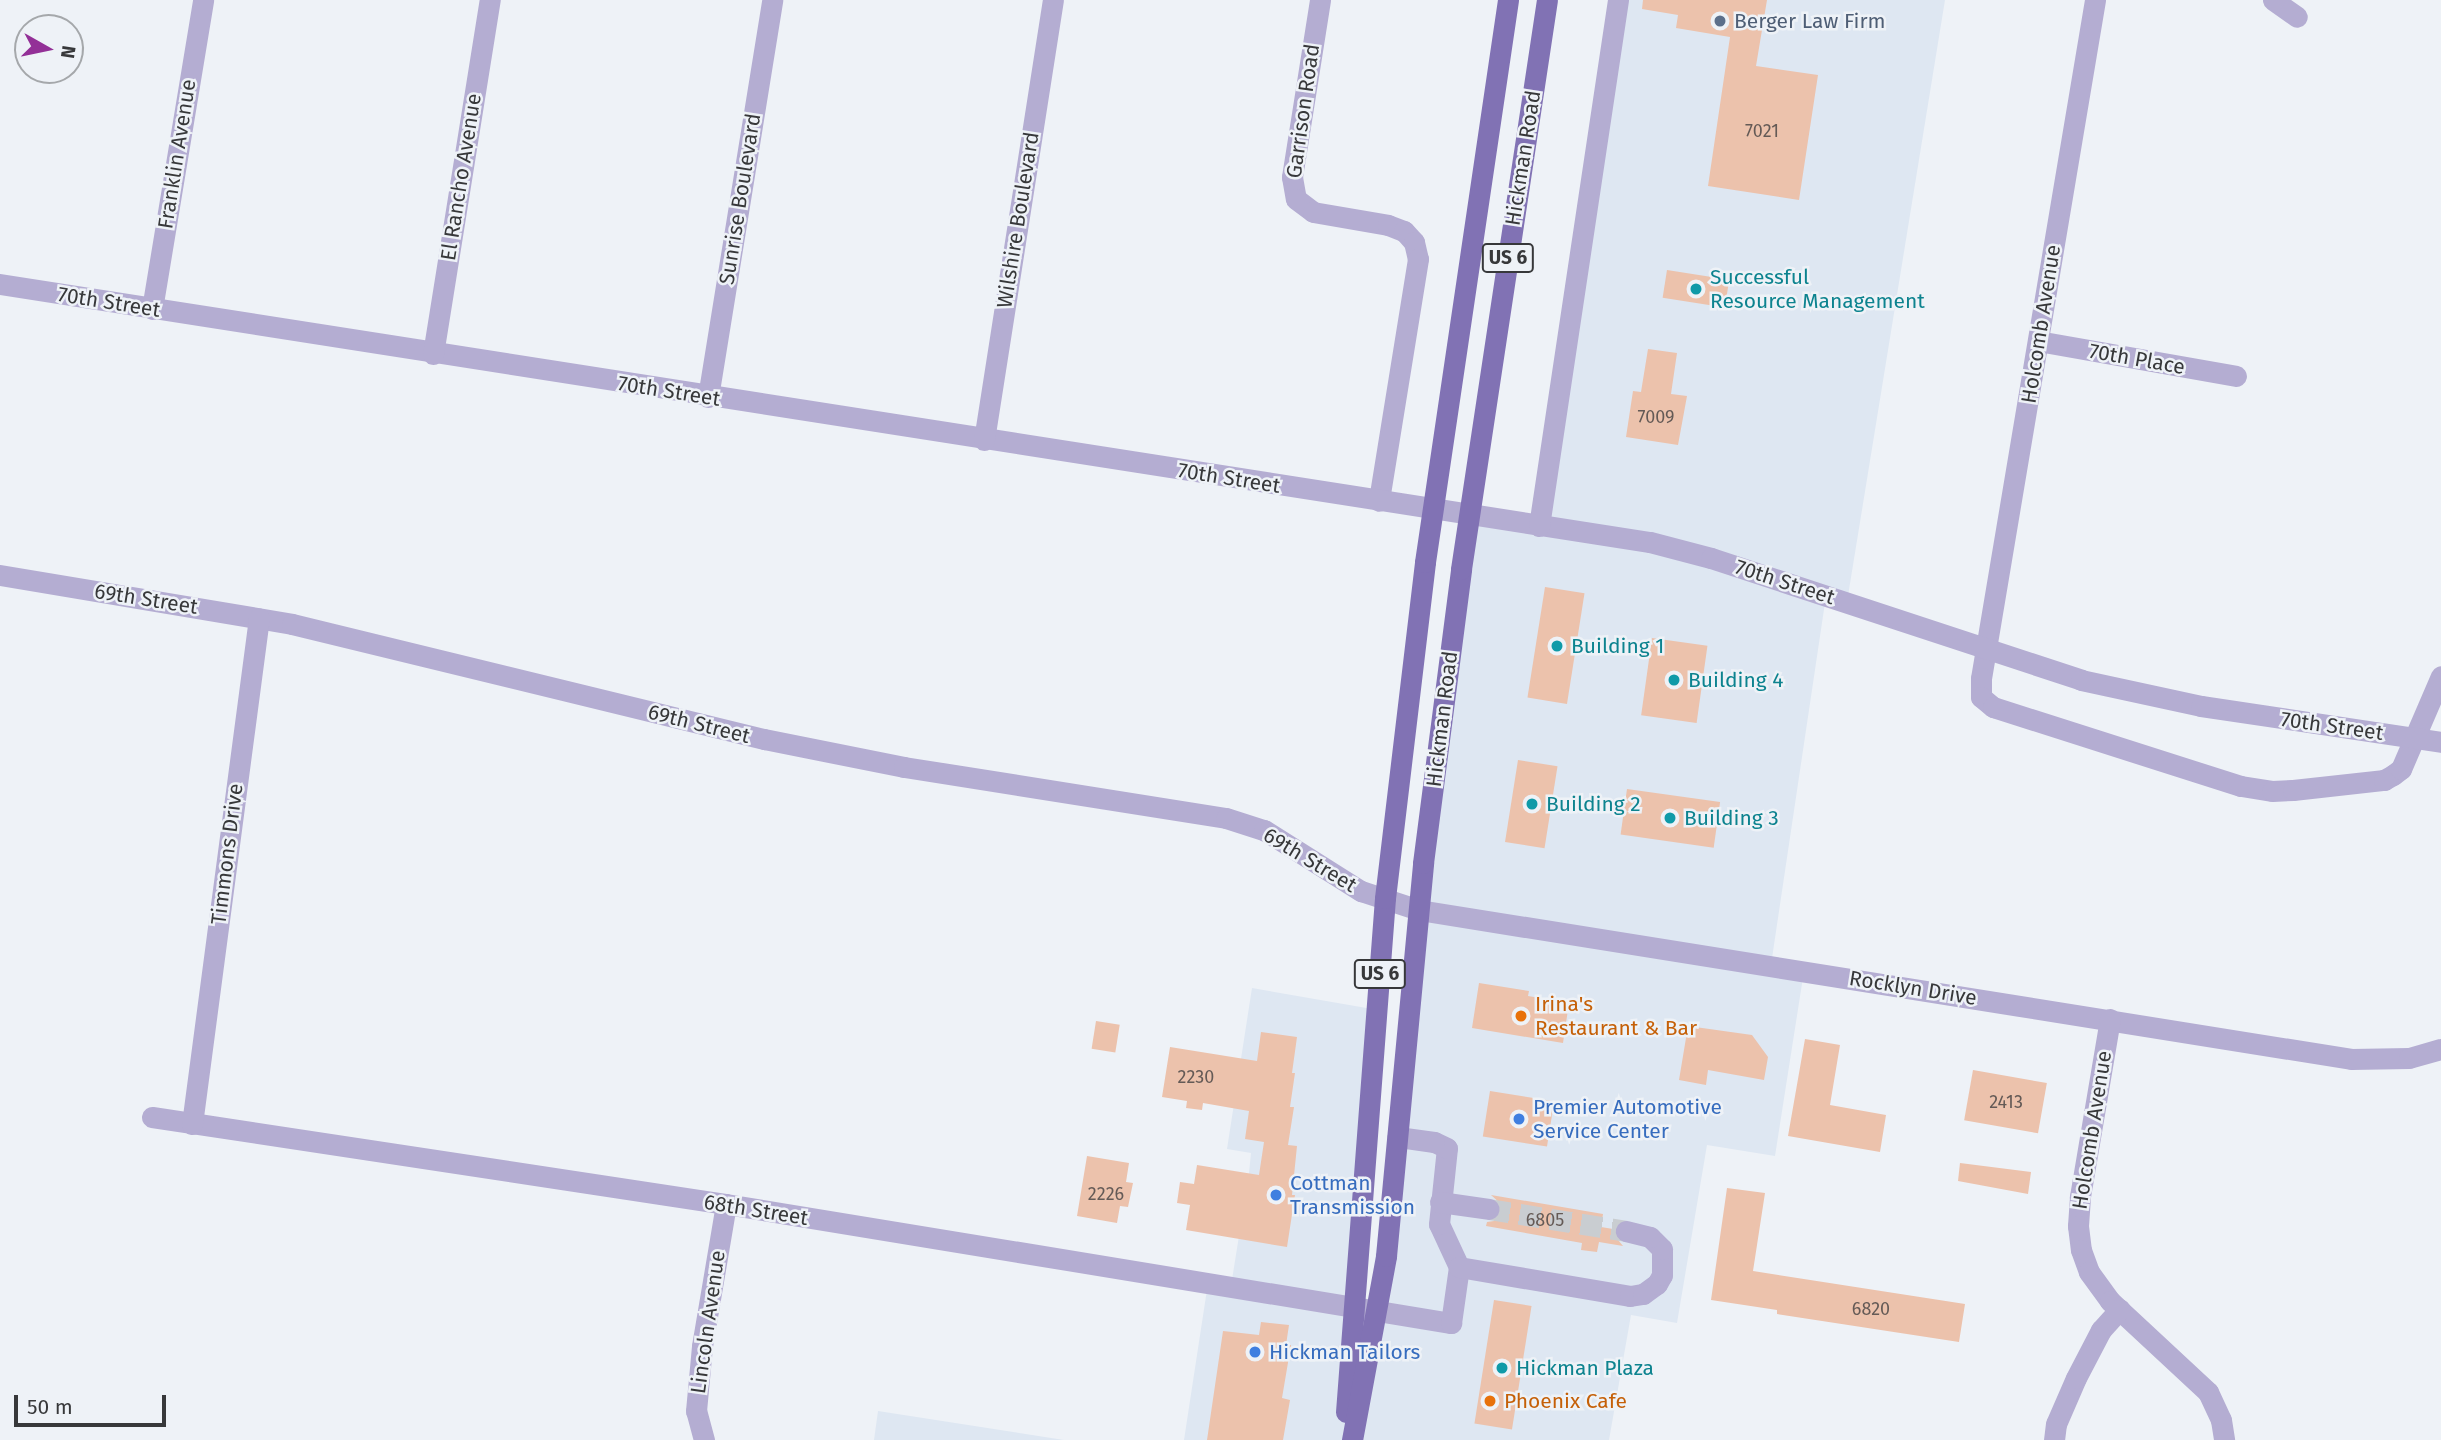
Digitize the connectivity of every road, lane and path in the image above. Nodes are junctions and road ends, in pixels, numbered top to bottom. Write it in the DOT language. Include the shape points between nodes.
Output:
graph roads {
  1 [pos="203,0"];
  2 [pos="490,0"];
  3 [pos="772,0"];
  4 [pos="1053,0"];
  5 [pos="1320,0"];
  6 [pos="1508,0"];
  7 [pos="1547,0"];
  8 [pos="1618,0"];
  9 [pos="2095,0"];
  10 [pos="2273,0"];
  11 [pos="2297,17"];
  12 [pos="0,285"];
  13 [pos="152,309"];
  14 [pos="2038,341"];
  15 [pos="433,354"];
  16 [pos="2236,376"];
  17 [pos="708,397"];
  18 [pos="984,440"];
  19 [pos="1379,501"];
  20 [pos="1433,510"];
  21 [pos="1470,515"];
  22 [pos="1539,526"];
  23 [pos="0,575"];
  24 [pos="259,618"];
  25 [pos="1988,648"];
  26 [pos="2441,676"];
  27 [pos="2414,738"];
  28 [pos="2441,742"];
  29 [pos="1385,898"];
  30 [pos="1419,910"];
  31 [pos="2110,1019"];
  32 [pos="2441,1049"];
  33 [pos="152,1117"];
  34 [pos="192,1124"];
  35 [pos="1397,1137"];
  36 [pos="1440,1202"];
  37 [pos="726,1204"];
  38 [pos="1489,1209"];
  39 [pos="1626,1231"];
  40 [pos="1459,1267"];
  41 [pos="1354,1307"];
  42 [pos="2120,1309"];
  43 [pos="1376,1311"];
  44 [pos="704,1440"];
  45 [pos="1346,1440"];
  46 [pos="1352,1440"];
  47 [pos="2053,1440"];
  48 [pos="2224,1440"];
  1 -- 13 [label="street, Franklin Avenue"];
  2 -- 15 [label="street, El Rancho Avenue"];
  3 -- 17 [label="street, Sunrise Boulevard"];
  4 -- 18 [label="street, Wilshire Boulevard"];
  5 -- 19 [label="street, Garrison Road" via="1291,187 1302,207 1313,212 1404,231 1414,242 1419,259"];
  6 -- 20 [label="main road, Hickman Road / US 6"];
  7 -- 21 [label="main road, Hickman Road / US 6"];
  8 -- 22 [label="street"];
  9 -- 14 [label="street, Holcomb Avenue"];
  10 -- 11 [label="street"];
  12 -- 13 [label="street, 70th Street"];
  13 -- 15 [label="street, 70th Street"];
  14 -- 16 [label="street, 70th Place"];
  14 -- 25 [label="street, Holcomb Avenue"];
  15 -- 17 [label="street, 70th Street"];
  17 -- 18 [label="street, 70th Street"];
  18 -- 19 [label="street, 70th Street"];
  19 -- 20 [label="street, 70th Street"];
  20 -- 21 [label="street, 70th Street"];
  20 -- 29 [label="main road, Hickman Road / US 6"];
  21 -- 22 [label="street, 70th Street"];
  21 -- 30 [label="main road, Hickman Road / US 6"];
  22 -- 25 [label="street, 70th Street" via="1650,542 1711,558"];
  23 -- 24 [label="street, 69th Street"];
  24 -- 29 [label="street, 69th Street" via="776,742 904,768 1226,818 1264,830 1361,891"];
  24 -- 34 [label="street, Timmons Drive"];
  25 -- 27 [label="street, 70th Street" via="2081,680 2176,701"];
  25 -- 27 [label="street, Holcomb Avenue" via="1980,698 1993,707 2249,788 2293,790 2384,780 2401,769"];
  26 -- 27 [label="street"];
  27 -- 28 [label="street, 70th Street"];
  29 -- 30 [label="street, Rocklyn Drive"];
  29 -- 41 [label="main road, Hickman Road / US 6"];
  30 -- 31 [label="street, Rocklyn Drive"];
  30 -- 35 [label="main road, Hickman Road / US 6"];
  31 -- 32 [label="street, Rocklyn Drive" via="2351,1059 2409,1058"];
  31 -- 42 [label="street, Holcomb Avenue" via="2078,1226 2089,1272"];
  33 -- 34 [label="street, 68th Street"];
  34 -- 37 [label="street, 68th Street"];
  35 -- 36 [label="street" via="1447,1148"];
  35 -- 43 [label="main road, Hickman Road / US 6"];
  36 -- 38 [label="street"];
  36 -- 40 [label="street" via="1439,1224"];
  37 -- 41 [label="street, 68th Street"];
  37 -- 44 [label="street, Lincoln Avenue" via="697,1398"];
  39 -- 40 [label="street" via="1650,1237 1662,1249 1661,1275 1643,1294 1630,1296"];
  40 -- 43 [label="street, 68th Street" via="1451,1323"];
  41 -- 43 [label="street, 68th Street"];
  41 -- 45 [label="main road, Hickman Road / US 6"];
  42 -- 47 [label="street" via="2101,1330 2076,1378"];
  42 -- 48 [label="street, Holcomb Avenue" via="2208,1392"];
  43 -- 46 [label="main road, Hickman Road / US 6"];
}
